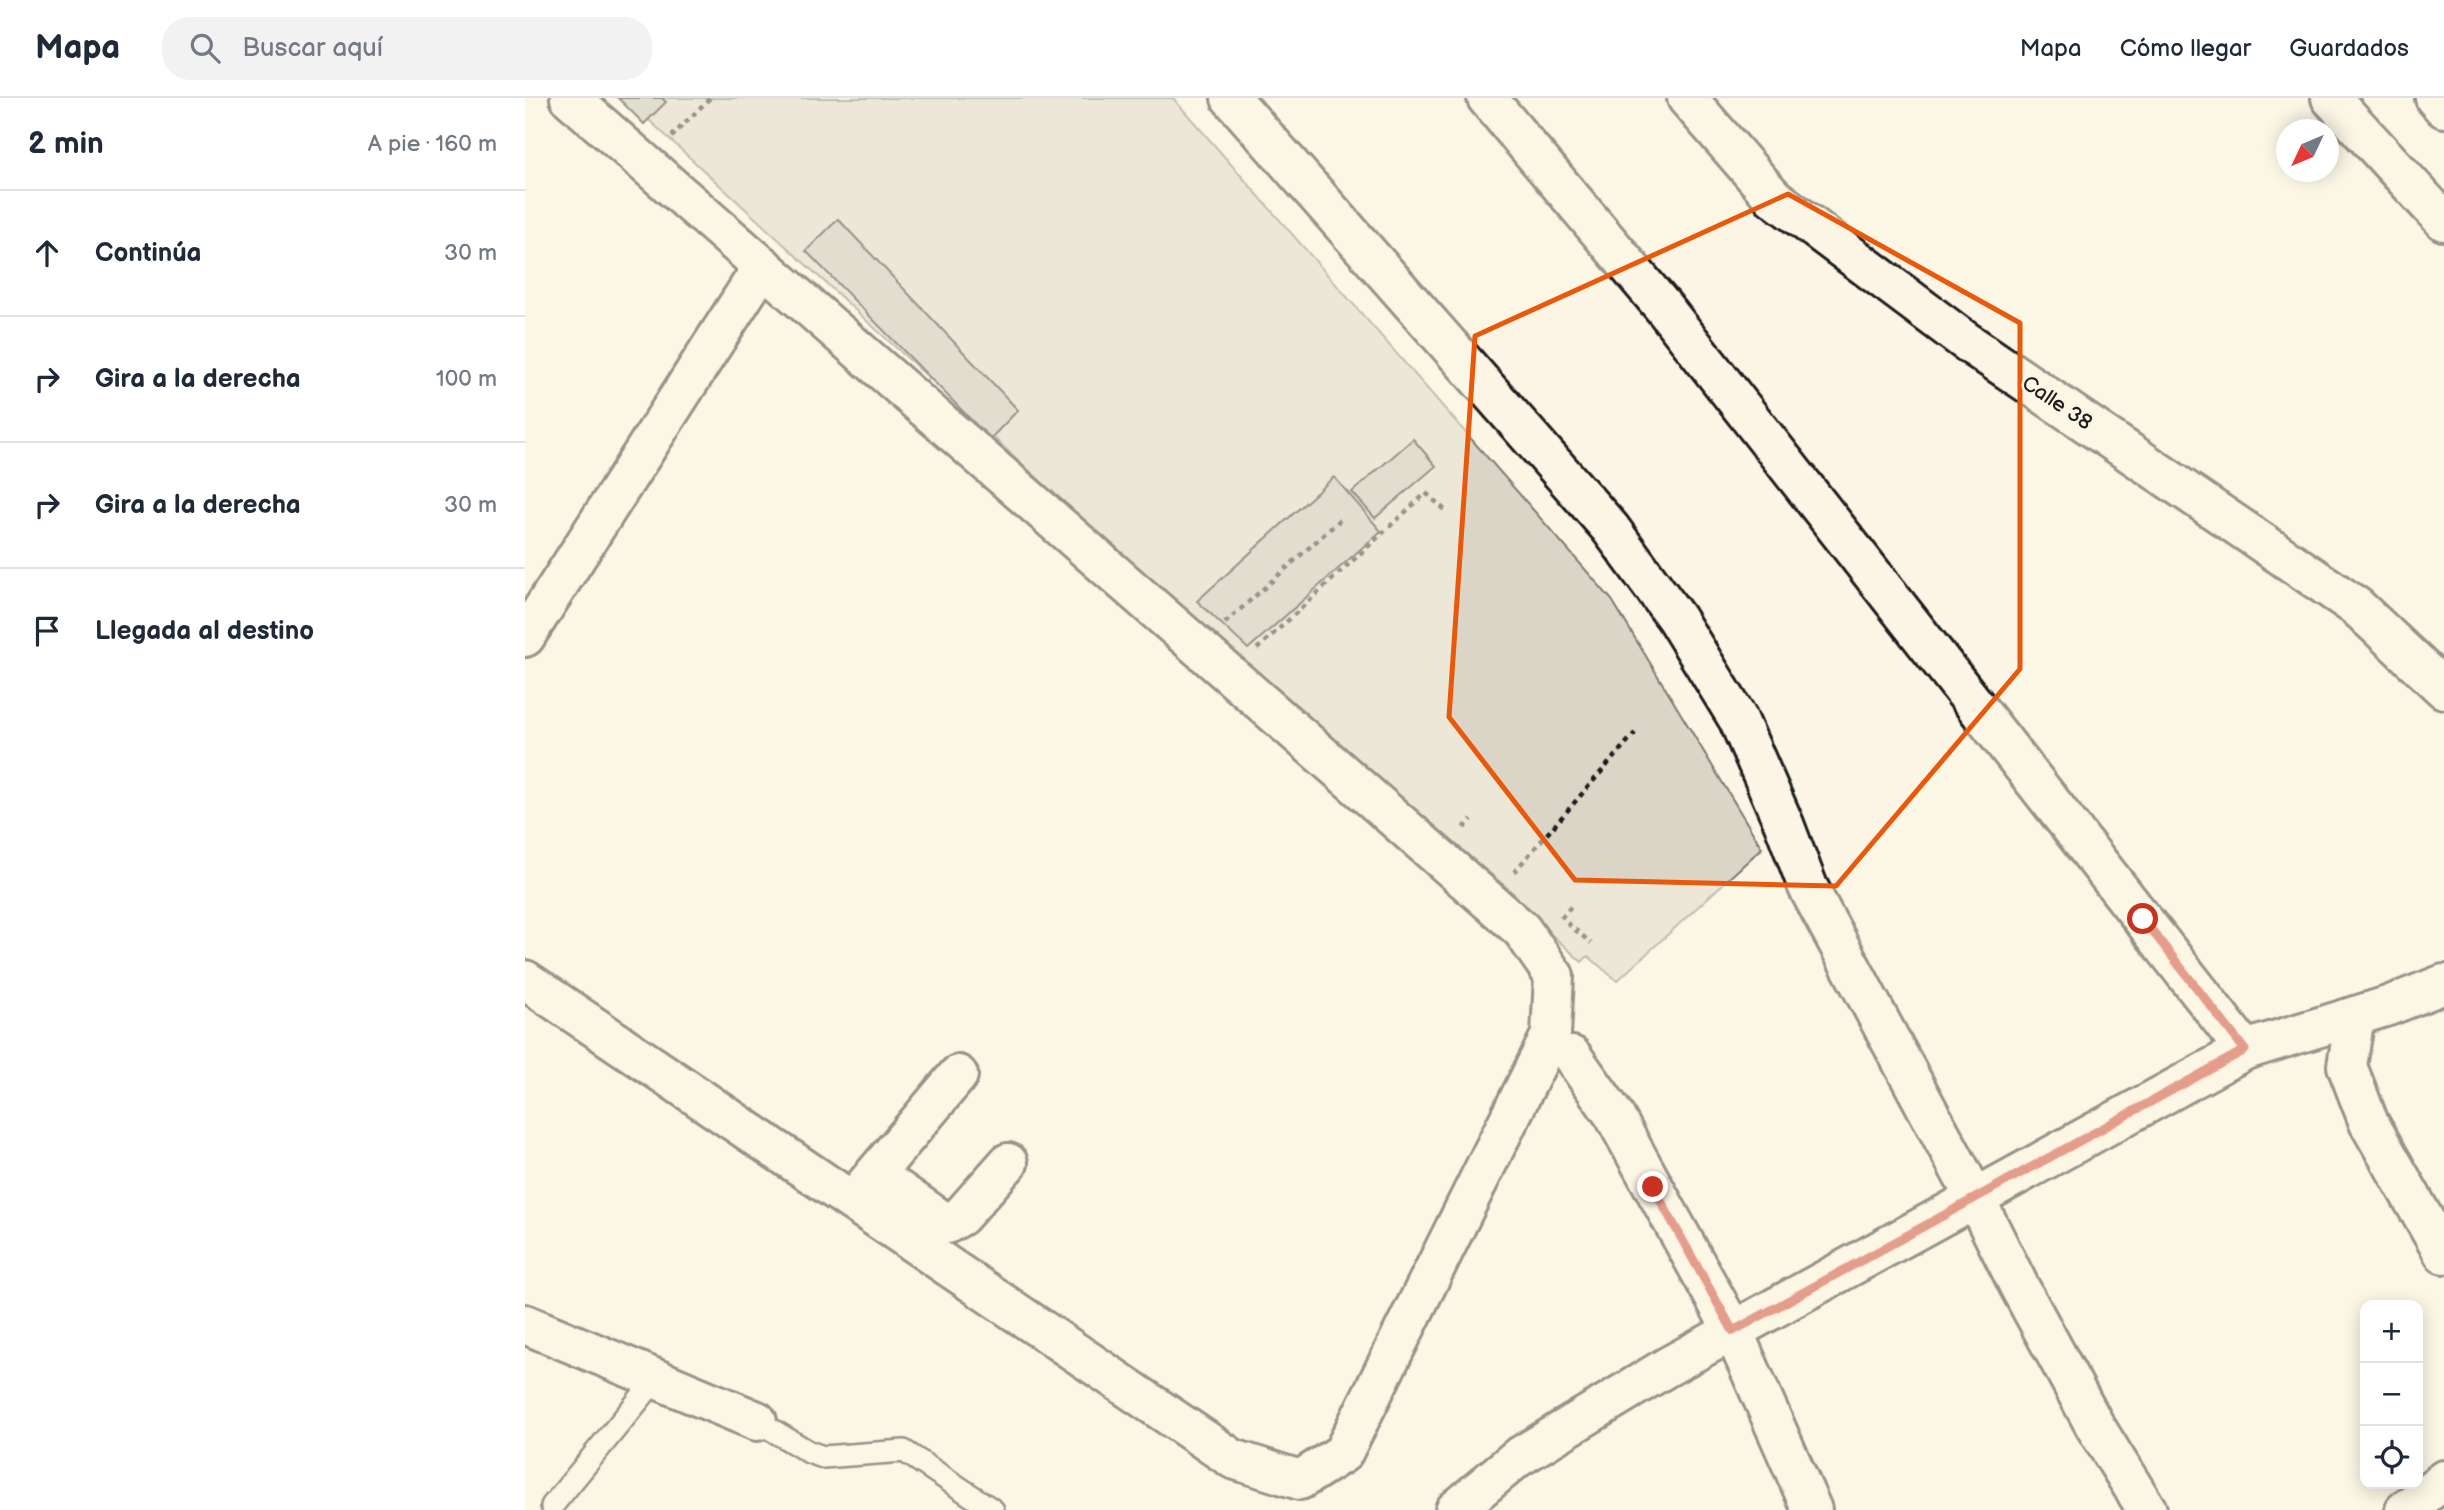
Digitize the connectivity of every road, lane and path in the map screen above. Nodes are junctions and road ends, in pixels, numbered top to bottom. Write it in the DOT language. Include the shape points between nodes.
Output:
graph roads {
  1 [pos="570,98"];
  2 [pos="710,98"];
  3 [pos="1231,98"];
  4 [pos="1487,98"];
  5 [pos="1687,98"];
  6 [pos="2332,98"];
  7 [pos="2435,98"];
  8 [pos="2444,108"];
  9 [pos="684,144"];
  10 [pos="2444,221"];
  11 [pos="764,266"];
  12 [pos="1445,510"];
  13 [pos="1340,520"];
  14 [pos="1223,624"];
  15 [pos="525,637"];
  16 [pos="1256,650"];
  17 [pos="2444,690"];
  18 [pos="1635,733"];
  19 [pos="1510,876"];
  20 [pos="1573,904"];
  21 [pos="1561,918"];
  22 [pos="525,980"];
  23 [pos="2444,984"];
  24 [pos="2355,1016"];
  25 [pos="2245,1050"];
  26 [pos="1571,1056"];
  27 [pos="958,1075"];
  28 [pos="1008,1163"];
  29 [pos="864,1188"];
  30 [pos="1975,1198"];
  31 [pos="2444,1254"];
  32 [pos="525,1324"];
  33 [pos="1733,1331"];
  34 [pos="656,1379"];
  35 [pos="758,1421"];
  36 [pos="2444,1480"];
  37 [pos="552,1506"];
  38 [pos="1463,1507"];
  39 [pos="993,1510"];
  40 [pos="1812,1510"];
  41 [pos="2147,1510"];
  42 [pos="2405,1510"];
  1 -- 11 [label="street"];
  2 -- 9 [label="path" via="673,135"];
  3 -- 30 [label="street" via="1610,528 1676,618 1738,719 1808,887"];
  4 -- 25 [label="street" via="1664,308"];
  5 -- 17 [label="street, Calle 38" via="1773,197 1964,340 2357,607"];
  6 -- 10 [label="street"];
  7 -- 8 [label="street"];
  11 -- 15 [label="street"];
  11 -- 29 [label="street" via="1522,930 1554,976 1551,1035 1343,1453 1300,1480 1233,1459"];
  12 -- 16 [label="path" via="1426,493"];
  13 -- 14 [label="path"];
  18 -- 19 [label="path"];
  20 -- 21 [label="path"];
  22 -- 29 [label="street"];
  23 -- 24 [label="street"];
  24 -- 25 [label="street"];
  24 -- 31 [label="street" via="2347,1066 2369,1123"];
  25 -- 30 [label="street"];
  26 -- 33 [label="street" via="1613,1115"];
  27 -- 29 [label="street"];
  28 -- 29 [label="street" via="961,1216 947,1224"];
  30 -- 33 [label="street"];
  30 -- 41 [label="street" via="2095,1426"];
  32 -- 34 [label="street"];
  33 -- 38 [label="street" via="1517,1458"];
  33 -- 40 [label="street"];
  34 -- 35 [label="street"];
  34 -- 37 [label="lane"];
  35 -- 39 [label="lane" via="823,1457 904,1451"];
  36 -- 42 [label="street"];
}
